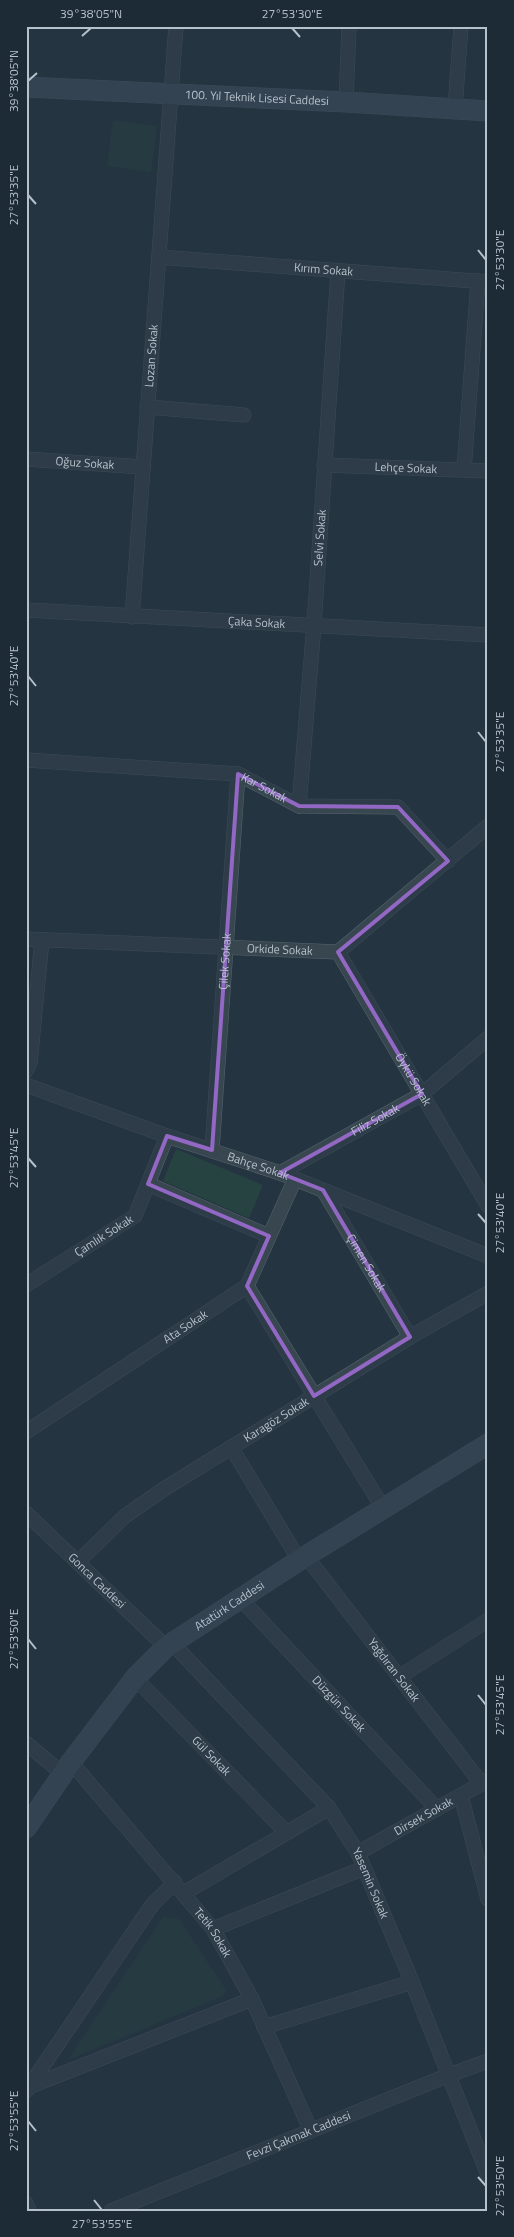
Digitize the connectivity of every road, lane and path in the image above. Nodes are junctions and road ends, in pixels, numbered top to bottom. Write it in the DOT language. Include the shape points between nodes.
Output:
graph roads {
  1 [pos="176,26"];
  2 [pos="349,26"];
  3 [pos="461,26"];
  4 [pos="26,87"];
  5 [pos="170,93"];
  6 [pos="346,102"];
  7 [pos="455,109"];
  8 [pos="488,111"];
  9 [pos="158,256"];
  10 [pos="338,271"];
  11 [pos="483,281"];
  12 [pos="148,407"];
  13 [pos="244,414"];
  14 [pos="26,459"];
  15 [pos="324,465"];
  16 [pos="143,466"];
  17 [pos="464,470"];
  18 [pos="488,471"];
  19 [pos="26,610"];
  20 [pos="132,617"];
  21 [pos="314,626"];
  22 [pos="488,635"];
  23 [pos="26,760"];
  24 [pos="238,774"];
  25 [pos="299,806"];
  26 [pos="488,826"];
  27 [pos="448,861"];
  28 [pos="26,939"];
  29 [pos="42,940"];
  30 [pos="226,948"];
  31 [pos="338,952"];
  32 [pos="488,1038"];
  33 [pos="26,1071"];
  34 [pos="26,1085"];
  35 [pos="422,1094"];
  36 [pos="167,1136"];
  37 [pos="212,1150"];
  38 [pos="280,1174"];
  39 [pos="295,1179"];
  40 [pos="148,1184"];
  41 [pos="323,1190"];
  42 [pos="488,1206"];
  43 [pos="269,1236"];
  44 [pos="488,1256"];
  45 [pos="26,1285"];
  46 [pos="247,1286"];
  47 [pos="488,1293"];
  48 [pos="410,1337"];
  49 [pos="314,1396"];
  50 [pos="26,1432"];
  51 [pos="488,1444"];
  52 [pos="231,1447"];
  53 [pos="383,1508"];
  54 [pos="26,1513"];
  55 [pos="303,1558"];
  56 [pos="78,1562"];
  57 [pos="240,1598"];
  58 [pos="488,1620"];
  59 [pos="169,1645"];
  60 [pos="399,1677"];
  61 [pos="135,1678"];
  62 [pos="26,1743"];
  63 [pos="67,1768"];
  64 [pos="484,1782"];
  65 [pos="461,1796"];
  66 [pos="329,1808"];
  67 [pos="436,1810"];
  68 [pos="26,1828"];
  69 [pos="287,1833"];
  70 [pos="358,1853"];
  71 [pos="364,1868"];
  72 [pos="180,1888"];
  73 [pos="488,1899"];
  74 [pos="213,1929"];
  75 [pos="412,1982"];
  76 [pos="252,1999"];
  77 [pos="264,2027"];
  78 [pos="488,2061"];
  79 [pos="448,2074"];
  80 [pos="29,2088"];
  81 [pos="311,2131"];
  82 [pos="488,2175"];
  83 [pos="26,2203"];
  84 [pos="29,2211"];
  85 [pos="111,2211"];
  1 -- 5 [label="street, Lozan Sokak"];
  2 -- 6 [label="street"];
  3 -- 7 [label="street"];
  4 -- 5 [label="main road, 100. Yıl Teknik Lisesi Caddesi"];
  5 -- 6 [label="main road, 100. Yıl Teknik Lisesi Caddesi"];
  5 -- 9 [label="street, Lozan Sokak"];
  6 -- 7 [label="main road, 100. Yıl Teknik Lisesi Caddesi"];
  7 -- 8 [label="main road, 100. Yıl Teknik Lisesi Caddesi"];
  9 -- 10 [label="street, Kırım Sokak"];
  9 -- 12 [label="street, Lozan Sokak"];
  10 -- 11 [label="street, Kırım Sokak"];
  10 -- 15 [label="street, Selvi Sokak"];
  11 -- 17 [label="street"];
  12 -- 13 [label="street"];
  12 -- 16 [label="street, Lozan Sokak"];
  14 -- 16 [label="street, Oğuz Sokak"];
  15 -- 17 [label="street, Lehçe Sokak"];
  15 -- 21 [label="street, Selvi Sokak"];
  16 -- 20 [label="street, Lozan Sokak"];
  17 -- 18 [label="street, Lehçe Sokak"];
  19 -- 20 [label="street, Çaka Sokak"];
  20 -- 21 [label="street, Çaka Sokak"];
  21 -- 22 [label="street, Çaka Sokak"];
  21 -- 25 [label="street, Selvi Sokak"];
  23 -- 24 [label="street, Kar Sokak"];
  24 -- 25 [label="street, Kar Sokak"];
  24 -- 30 [label="street, Çilek Sokak"];
  25 -- 27 [label="street, Kar Sokak" via="398,807"];
  26 -- 27 [label="street"];
  27 -- 31 [label="street"];
  28 -- 29 [label="street, Orkide Sokak"];
  29 -- 30 [label="street, Orkide Sokak"];
  29 -- 33 [label="street" via="30,1063"];
  30 -- 31 [label="street, Orkide Sokak"];
  30 -- 37 [label="street, Çilek Sokak"];
  31 -- 35 [label="street, Öykü Sokak"];
  32 -- 35 [label="street, Filiz Sokak"];
  34 -- 36 [label="street, Bahçe Sokak"];
  35 -- 38 [label="street, Filiz Sokak"];
  35 -- 42 [label="street, Öykü Sokak"];
  36 -- 37 [label="street, Bahçe Sokak"];
  36 -- 40 [label="street, Çamlık Sokak"];
  37 -- 38 [label="street, Bahçe Sokak"];
  38 -- 39 [label="street, Bahçe Sokak"];
  39 -- 41 [label="street, Bahçe Sokak"];
  39 -- 43 [label="street"];
  40 -- 43 [label="street"];
  40 -- 45 [label="street, Çamlık Sokak" via="135,1216"];
  41 -- 44 [label="street, Bahçe Sokak"];
  41 -- 48 [label="street, Çimen Sokak"];
  43 -- 46 [label="street"];
  46 -- 49 [label="street"];
  46 -- 50 [label="street, Ata Sokak"];
  47 -- 48 [label="street, Karagöz Sokak"];
  48 -- 49 [label="street, Karagöz Sokak"];
  49 -- 52 [label="street, Karagöz Sokak"];
  49 -- 53 [label="street"];
  51 -- 53 [label="main road, Atatürk Caddesi"];
  52 -- 55 [label="street, Yağdıran Sokak"];
  52 -- 56 [label="street, Karagöz Sokak" via="125,1516"];
  53 -- 55 [label="main road, Atatürk Caddesi"];
  54 -- 56 [label="street, Gonca Caddesi"];
  55 -- 57 [label="main road, Atatürk Caddesi"];
  55 -- 60 [label="street, Yağdıran Sokak"];
  56 -- 59 [label="street, Gonca Caddesi"];
  57 -- 59 [label="main road, Atatürk Caddesi"];
  57 -- 67 [label="street, Düzgün Sokak"];
  58 -- 60 [label="street"];
  59 -- 61 [label="main road, Atatürk Caddesi"];
  59 -- 66 [label="street, Yasemin Sokak"];
  60 -- 64 [label="street, Yağdıran Sokak"];
  61 -- 63 [label="main road, Atatürk Caddesi"];
  61 -- 69 [label="street, Gül Sokak"];
  62 -- 63 [label="street, Tetik Sokak"];
  63 -- 68 [label="main road, Atatürk Caddesi"];
  63 -- 72 [label="street, Tetik Sokak"];
  64 -- 65 [label="street, Dirsek Sokak"];
  65 -- 67 [label="street, Dirsek Sokak"];
  65 -- 73 [label="street"];
  66 -- 69 [label="street"];
  66 -- 70 [label="street, Yasemin Sokak"];
  67 -- 70 [label="street, Dirsek Sokak"];
  69 -- 72 [label="street"];
  70 -- 71 [label="street, Yasemin Sokak"];
  71 -- 74 [label="street"];
  71 -- 75 [label="street, Yasemin Sokak"];
  72 -- 74 [label="street, Tetik Sokak"];
  72 -- 80 [label="street" via="152,1905"];
  74 -- 76 [label="street, Tetik Sokak"];
  75 -- 77 [label="street"];
  75 -- 79 [label="street, Yasemin Sokak"];
  76 -- 77 [label="street, Tetik Sokak"];
  76 -- 80 [label="street"];
  77 -- 81 [label="street, Tetik Sokak"];
  78 -- 79 [label="street, Fevzi Çakmak Caddesi"];
  79 -- 81 [label="street, Fevzi Çakmak Caddesi"];
  79 -- 82 [label="street, Yasemin Sokak"];
  81 -- 85 [label="street, Fevzi Çakmak Caddesi"];
  83 -- 84 [label="street"];
}
